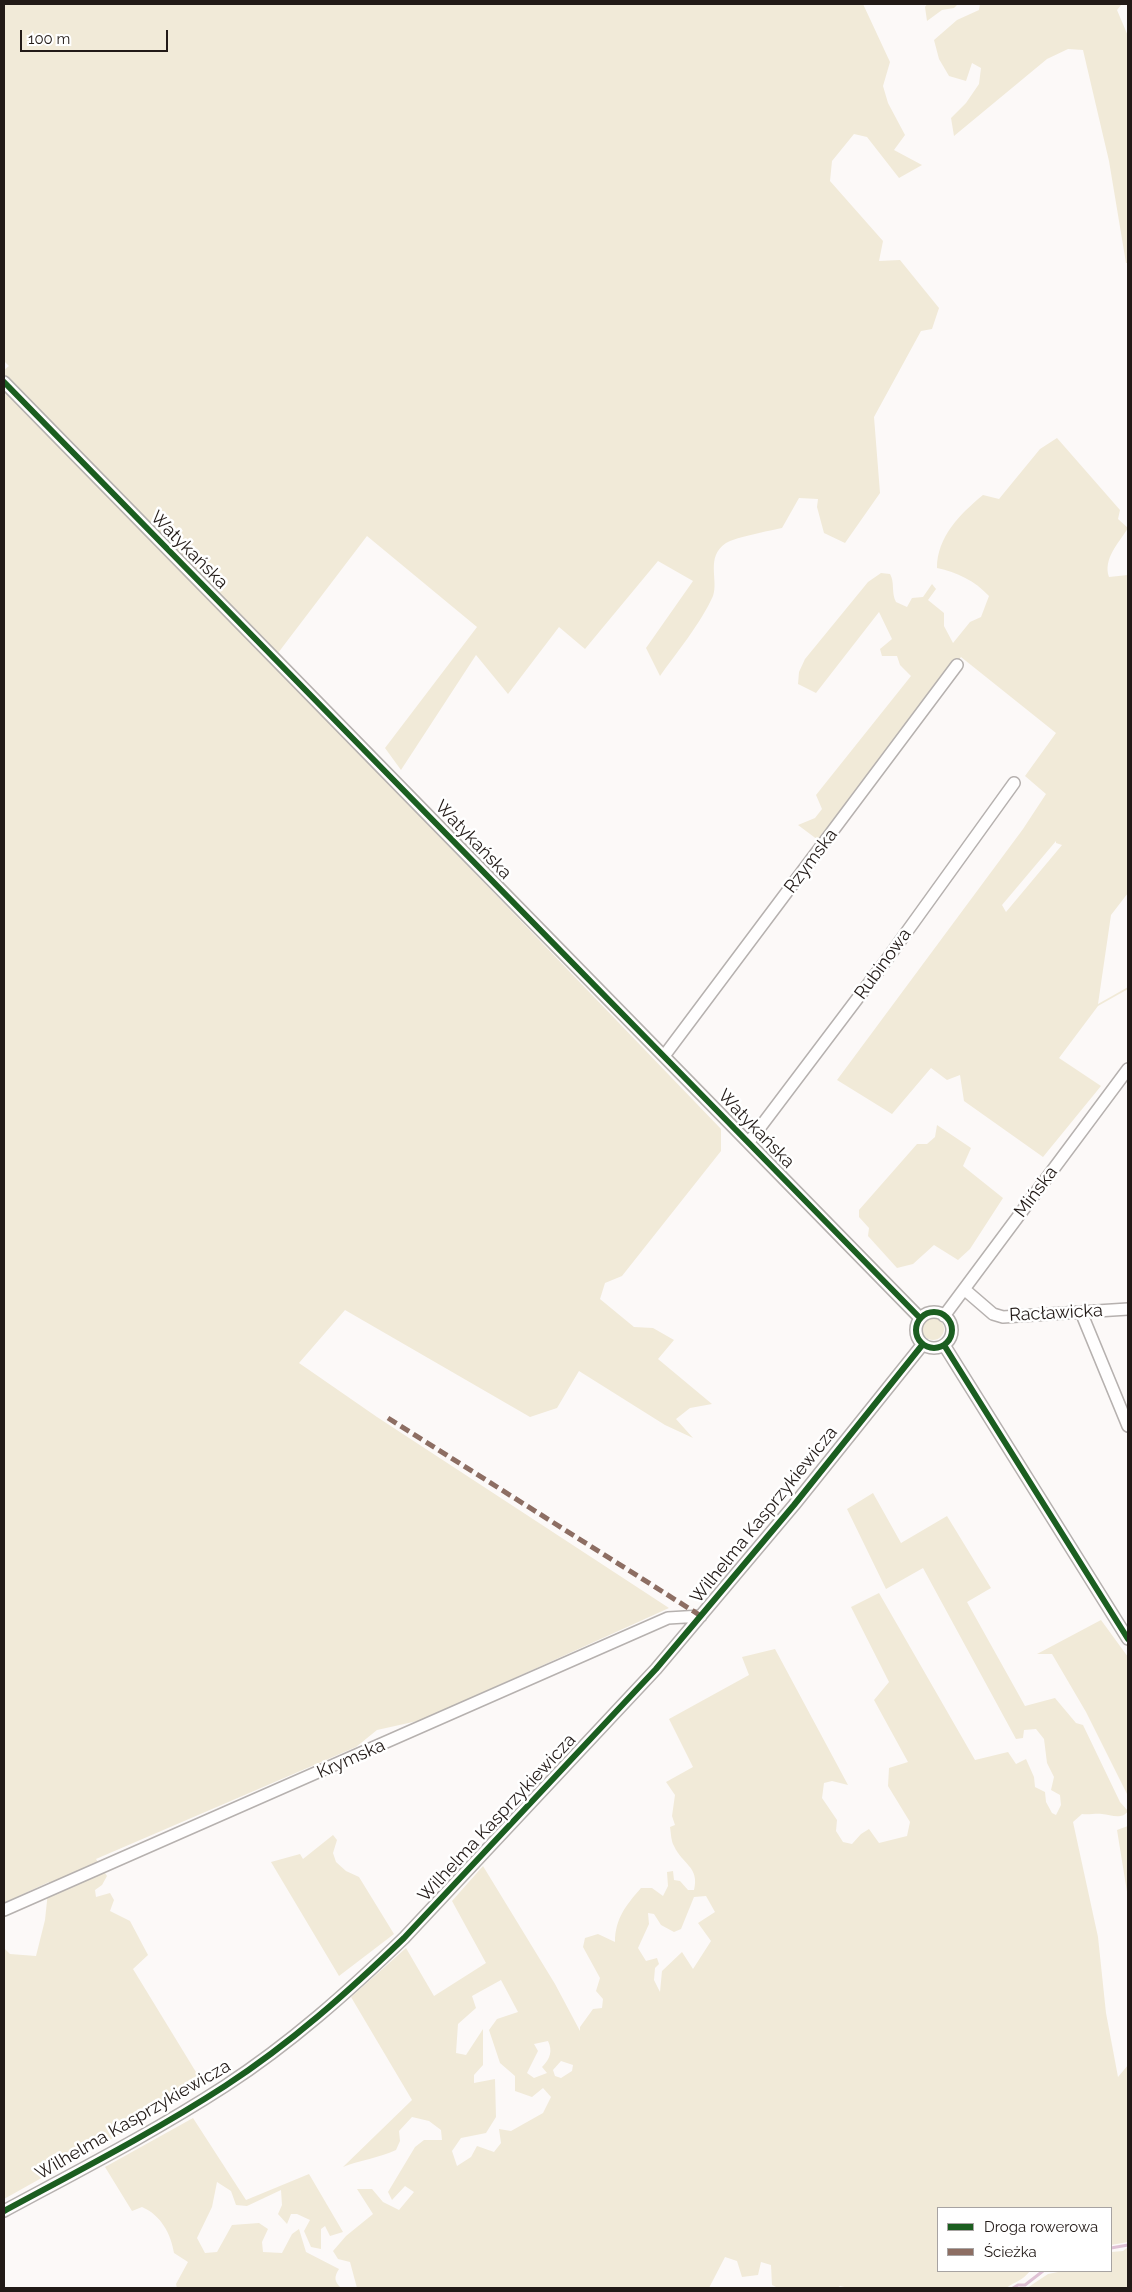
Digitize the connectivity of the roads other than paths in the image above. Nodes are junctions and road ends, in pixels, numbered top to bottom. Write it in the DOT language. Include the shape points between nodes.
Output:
graph roads {
  1 [pos="4,382"];
  2 [pos="957,665"];
  3 [pos="1014,783"];
  4 [pos="664,1056"];
  5 [pos="1128,1069"];
  6 [pos="749,1142"];
  7 [pos="964,1289"];
  8 [pos="1128,1309"];
  9 [pos="1081,1312"];
  10 [pos="944,1316"];
  11 [pos="920,1318"];
  12 [pos="923,1344"];
  13 [pos="944,1344"];
  14 [pos="1128,1426"];
  15 [pos="700,1616"];
  16 [pos="1128,1639"];
  17 [pos="4,1910"];
  18 [pos="4,2211"];
  1 -- 4 [label="street, Watykańska"];
  2 -- 4 [label="street, Rzymska"];
  3 -- 6 [label="street, Rubinowa" via="885,962"];
  4 -- 6 [label="street, Watykańska"];
  5 -- 7 [label="street, Mińska"];
  6 -- 11 [label="street, Watykańska"];
  7 -- 9 [label="street, Racławicka" via="993,1314 1003,1317"];
  7 -- 10 [label="street, Mińska"];
  8 -- 9 [label="street, Racławicka"];
  9 -- 14 [label="street"];
  10 -- 11 [label="street" via="932,1312"];
  10 -- 13 [label="street" via="951,1327 951,1334"];
  11 -- 12 [label="street" via="916,1334"];
  12 -- 13 [label="street" via="933,1348"];
  12 -- 15 [label="street, Wilhelma Kasprzykiewicza"];
  13 -- 16 [label="street"];
  15 -- 17 [label="street, Krymska" via="668,1618"];
  15 -- 18 [label="street, Wilhelma Kasprzykiewicza" via="629,1700 410,1931 334,2005 226,2086"];
}
